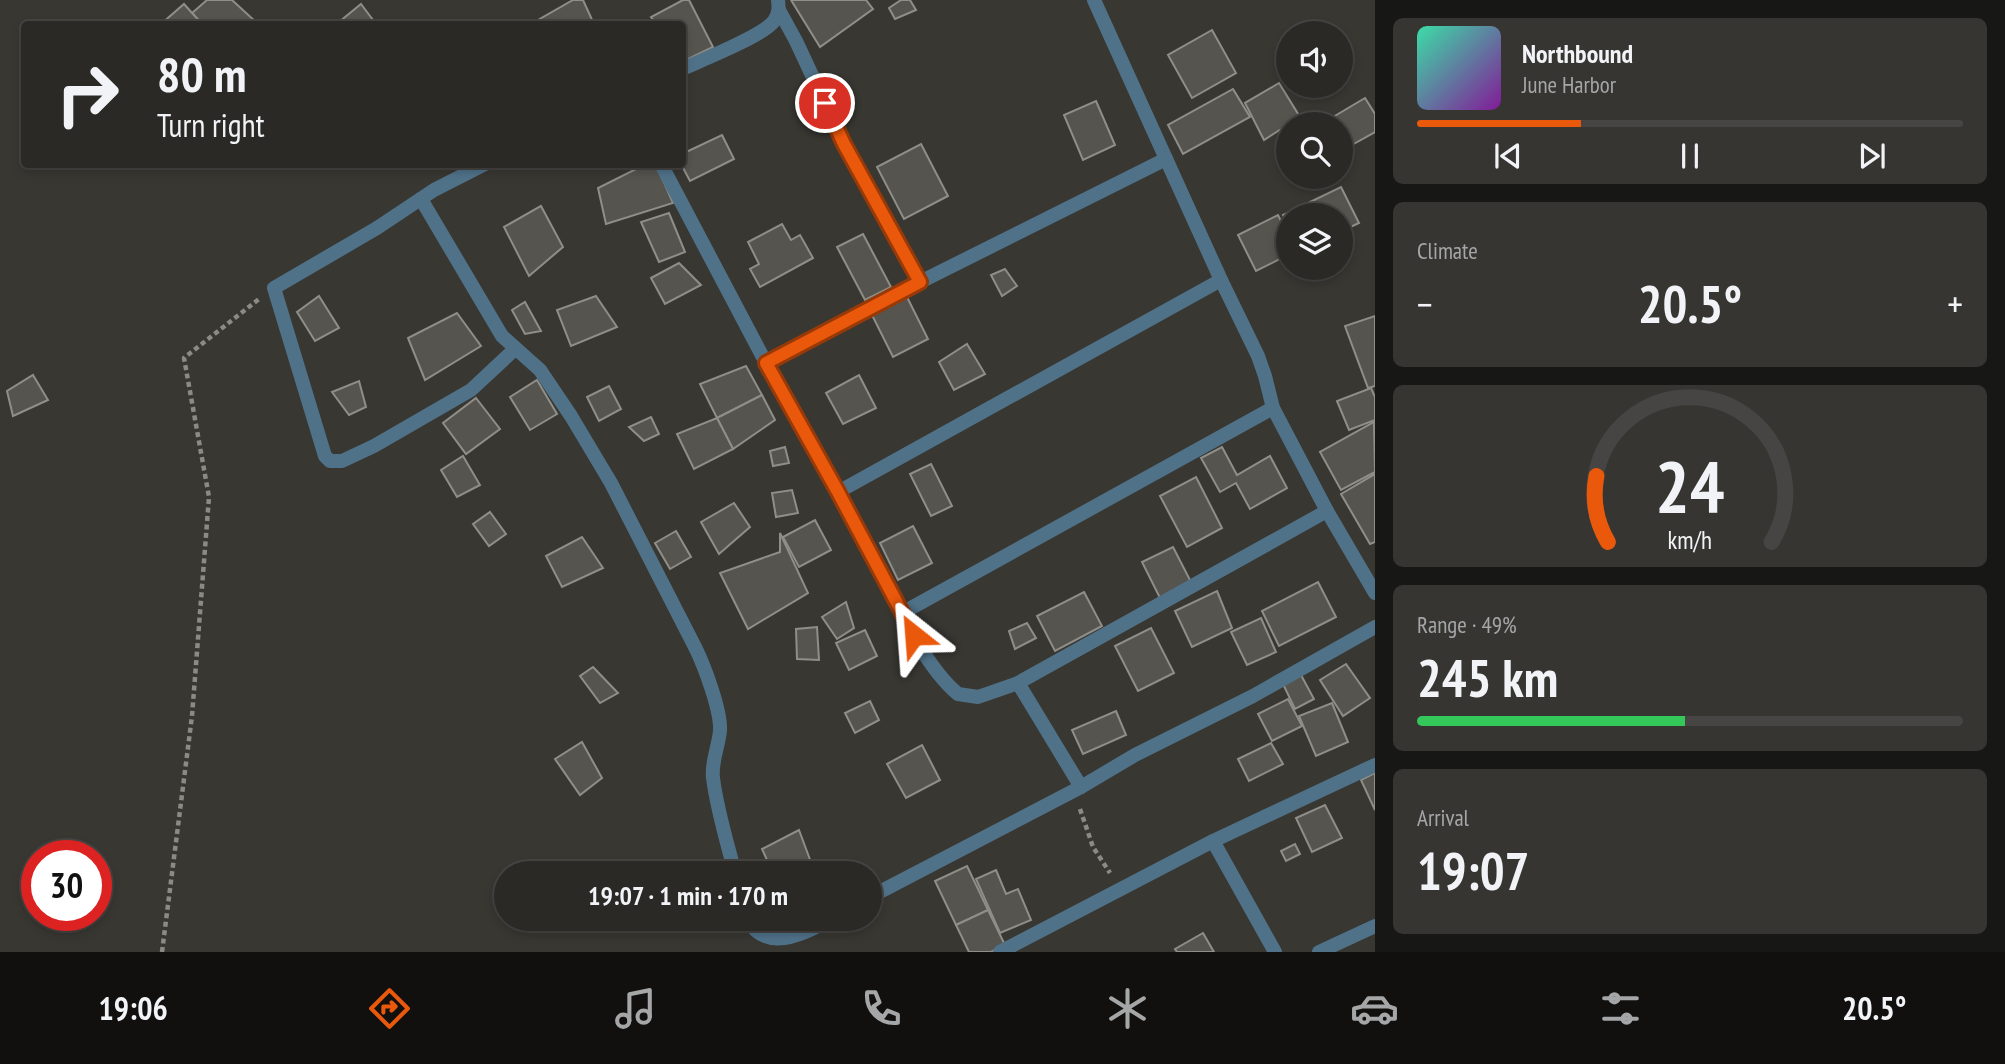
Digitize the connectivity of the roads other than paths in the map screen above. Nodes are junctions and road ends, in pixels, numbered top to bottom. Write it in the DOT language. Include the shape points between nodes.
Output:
graph roads {
  1 [pos="1094,0"];
  2 [pos="778,5"];
  3 [pos="686,67"];
  4 [pos="1166,159"];
  5 [pos="477,168"];
  6 [pos="663,168"];
  7 [pos="421,199"];
  8 [pos="1221,280"];
  9 [pos="920,282"];
  10 [pos="515,349"];
  11 [pos="766,363"];
  12 [pos="1273,408"];
  13 [pos="838,492"];
  14 [pos="1326,510"];
  15 [pos="1375,593"];
  16 [pos="902,613"];
  17 [pos="1375,627"];
  18 [pos="1018,683"];
  19 [pos="1375,765"];
  20 [pos="1081,787"];
  21 [pos="1213,841"];
  22 [pos="732,861"];
  23 [pos="882,891"];
  24 [pos="1375,926"];
  25 [pos="752,931"];
  26 [pos="810,931"];
  27 [pos="1000,952"];
  28 [pos="1275,952"];
  29 [pos="1319,952"];
  1 -- 4 [label="street"];
  2 -- 3 [label="street" via="774,22 759,33"];
  2 -- 9 [label="street" via="844,144"];
  4 -- 8 [label="street"];
  4 -- 9 [label="street"];
  5 -- 7 [label="street"];
  6 -- 11 [label="street"];
  7 -- 10 [label="street" via="502,335"];
  7 -- 10 [label="street" via="274,288 325,456 342,461 374,446 471,390"];
  8 -- 12 [label="street" via="1258,356"];
  8 -- 13 [label="street"];
  9 -- 11 [label="street"];
  10 -- 22 [label="street" via="540,370 598,461 706,669 720,726 713,777"];
  11 -- 13 [label="street"];
  12 -- 14 [label="street"];
  12 -- 16 [label="street"];
  13 -- 16 [label="street"];
  14 -- 15 [label="street"];
  14 -- 18 [label="street"];
  16 -- 18 [label="street" via="929,659 958,694 978,696"];
  17 -- 20 [label="street"];
  18 -- 20 [label="street"];
  19 -- 21 [label="street"];
  20 -- 23 [label="street"];
  21 -- 27 [label="street"];
  21 -- 28 [label="street"];
  24 -- 29 [label="street"];
  25 -- 26 [label="street" via="756,939 769,946 788,944"];
}
